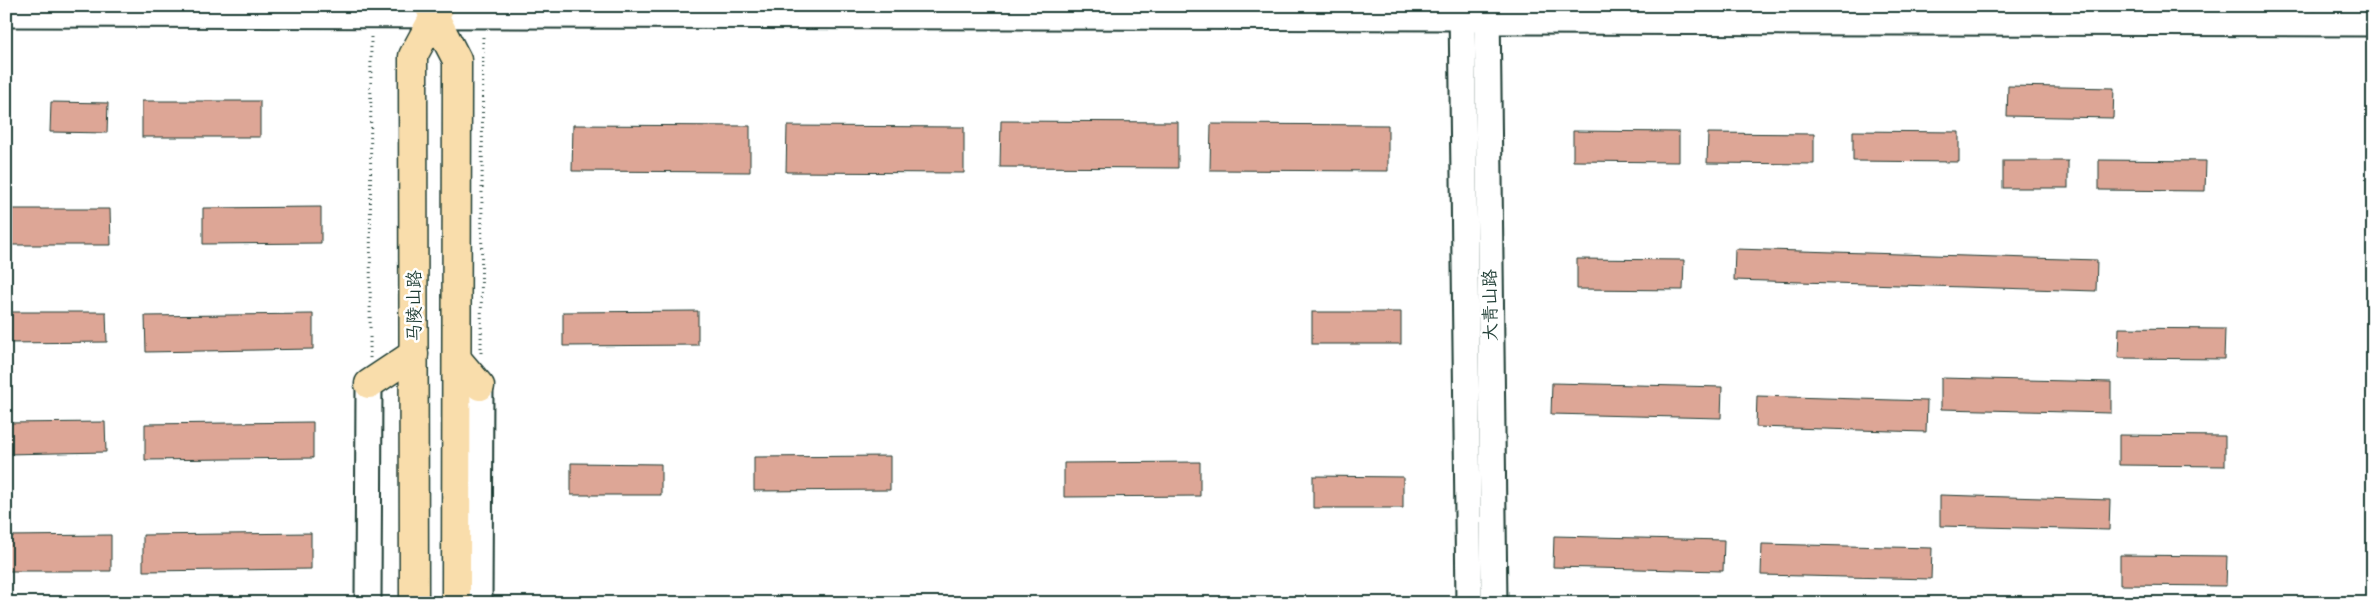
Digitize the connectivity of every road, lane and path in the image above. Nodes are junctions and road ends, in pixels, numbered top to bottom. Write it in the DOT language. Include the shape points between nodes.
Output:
graph roads {
  1 [pos="435,9"];
  2 [pos="1463,12"];
  3 [pos="6,14"];
  4 [pos="1487,14"];
  5 [pos="371,15"];
  6 [pos="483,15"];
  7 [pos="2373,23"];
  8 [pos="414,354"];
  9 [pos="457,359"];
  10 [pos="370,384"];
  11 [pos="480,386"];
  12 [pos="368,603"];
  13 [pos="414,603"];
  14 [pos="456,603"];
  15 [pos="479,603"];
  16 [pos="1468,603"];
  17 [pos="1494,603"];
  1 -- 5 [label="street"];
  1 -- 6 [label="street"];
  1 -- 8 [label="main road, 马陵山路" via="413,56"];
  1 -- 9 [label="main road" via="457,60"];
  2 -- 4 [label="street"];
  2 -- 6 [label="street"];
  2 -- 16 [label="street, 大青山路"];
  3 -- 5 [label="street"];
  4 -- 7 [label="street"];
  4 -- 17 [label="street, 大青山路"];
  5 -- 10 [label="path"];
  6 -- 11 [label="path"];
  8 -- 10 [label="main road"];
  8 -- 13 [label="main road, 马陵山路"];
  9 -- 11 [label="main road"];
  9 -- 14 [label="main road"];
  10 -- 12 [label="street"];
  11 -- 15 [label="street"];
}
